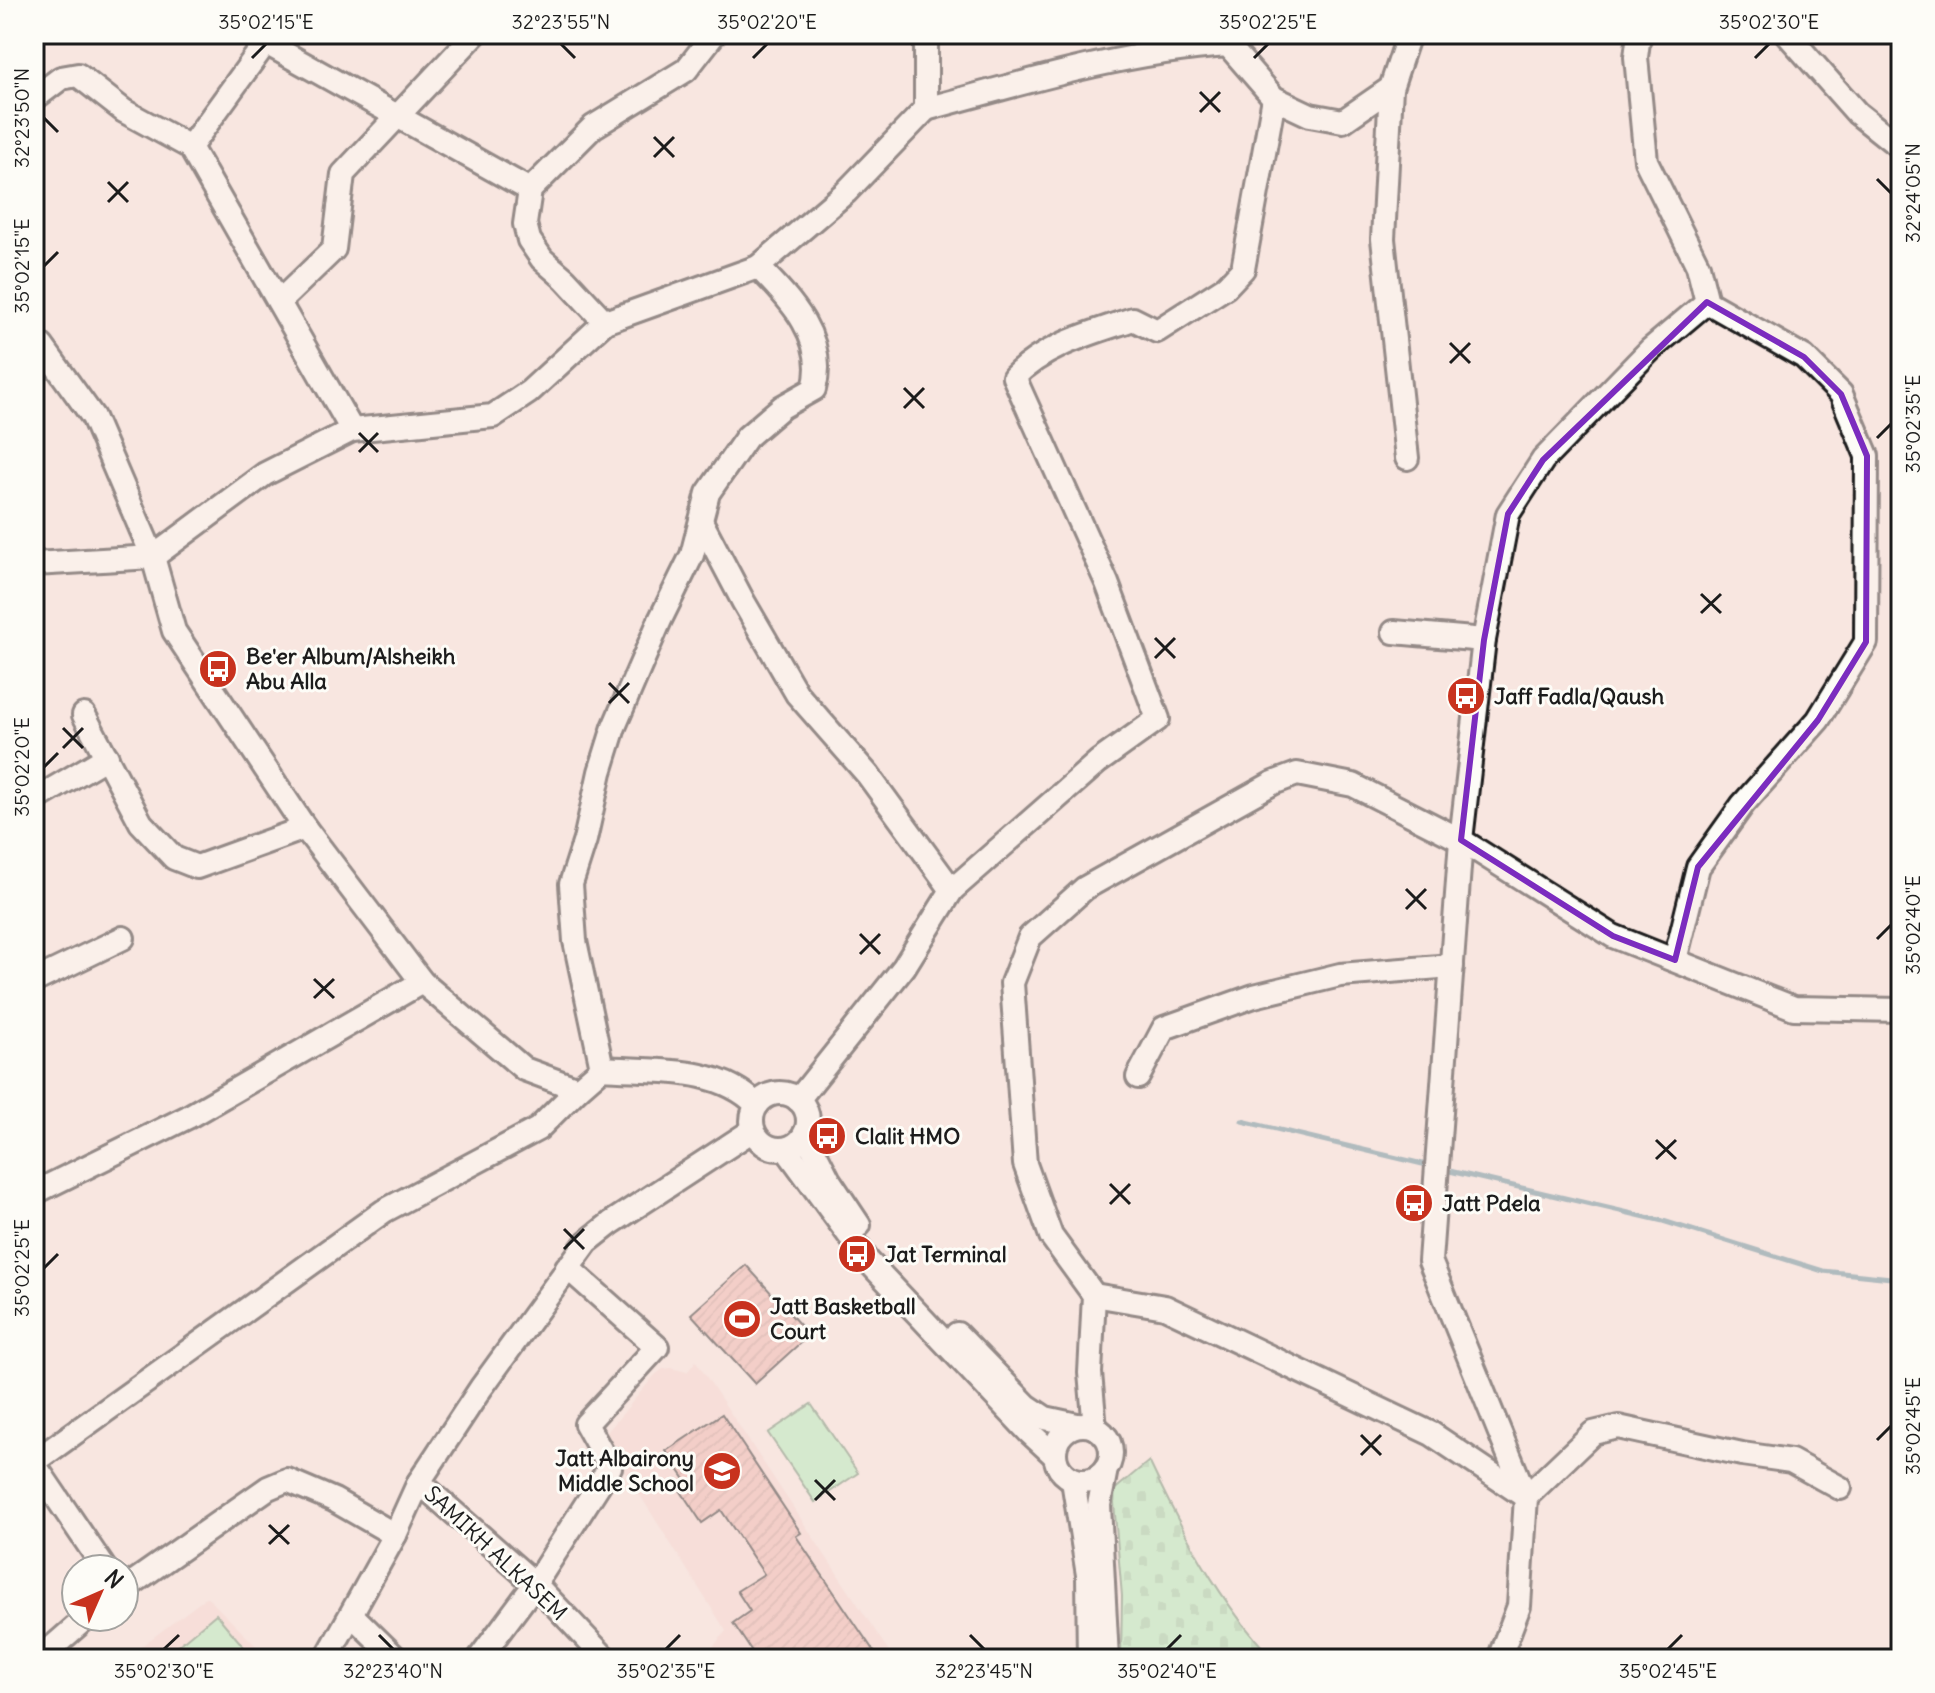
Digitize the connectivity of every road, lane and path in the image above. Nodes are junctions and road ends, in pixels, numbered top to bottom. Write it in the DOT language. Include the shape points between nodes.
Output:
graph roads {
  1 [pos="475,34"];
  2 [pos="714,34"];
  3 [pos="926,34"];
  4 [pos="1409,34"];
  5 [pos="1639,34"];
  6 [pos="1787,34"];
  7 [pos="263,37"];
  8 [pos="1391,88"];
  9 [pos="36,97"];
  10 [pos="1274,98"];
  11 [pos="926,109"];
  12 [pos="398,114"];
  13 [pos="190,147"];
  14 [pos="1901,148"];
  15 [pos="530,190"];
  16 [pos="758,267"];
  17 [pos="279,302"];
  18 [pos="1707,302"];
  19 [pos="605,322"];
  20 [pos="34,339"];
  21 [pos="352,430"];
  22 [pos="1407,458"];
  23 [pos="701,521"];
  24 [pos="153,557"];
  25 [pos="34,564"];
  26 [pos="1394,632"];
  27 [pos="1484,640"];
  28 [pos="84,715"];
  29 [pos="107,757"];
  30 [pos="34,800"];
  31 [pos="305,828"];
  32 [pos="1461,840"];
  33 [pos="952,890"];
  34 [pos="123,938"];
  35 [pos="1675,960"];
  36 [pos="1452,966"];
  37 [pos="34,981"];
  38 [pos="422,982"];
  39 [pos="1901,1010"];
  40 [pos="602,1068"];
  41 [pos="1138,1077"];
  42 [pos="578,1089"];
  43 [pos="798,1100"];
  44 [pos="757,1105"];
  45 [pos="753,1130"];
  46 [pos="805,1133"];
  47 [pos="786,1149"];
  48 [pos="34,1193"];
  49 [pos="567,1267"];
  50 [pos="1094,1295"];
  51 [pos="1086,1427"];
  52 [pos="1055,1456"];
  53 [pos="34,1463"];
  54 [pos="1106,1469"];
  55 [pos="1073,1480"];
  56 [pos="419,1482"];
  57 [pos="1840,1488"];
  58 [pos="1526,1497"];
  59 [pos="395,1535"];
  60 [pos="94,1553"];
  61 [pos="140,1578"];
  62 [pos="535,1584"];
  63 [pos="352,1615"];
  64 [pos="69,1633"];
  65 [pos="39,1659"];
  66 [pos="326,1659"];
  67 [pos="397,1659"];
  68 [pos="479,1659"];
  69 [pos="606,1659"];
  70 [pos="1089,1659"];
  71 [pos="1107,1659"];
  72 [pos="1499,1659"];
  1 -- 12 [label="street"];
  2 -- 15 [label="street" via="686,70 593,127"];
  3 -- 11 [label="street"];
  4 -- 8 [label="street"];
  5 -- 18 [label="street" via="1636,57 1646,161 1698,266"];
  6 -- 14 [label="street" via="1857,113"];
  7 -- 12 [label="street"];
  7 -- 13 [label="street"];
  8 -- 10 [label="street" via="1343,121 1310,115"];
  8 -- 22 [label="street" via="1383,239"];
  9 -- 13 [label="street" via="61,78 78,75 124,111"];
  10 -- 11 [label="street" via="1228,45 1115,59"];
  10 -- 33 [label="street" via="1243,269 1226,287 1157,331 1133,319 1030,361 1014,377 1107,583 1158,719 1098,762"];
  11 -- 16 [label="street" via="846,192"];
  12 -- 15 [label="street"];
  12 -- 17 [label="street" via="343,174 334,249"];
  13 -- 17 [label="street"];
  15 -- 19 [label="street" via="525,224 529,240"];
  16 -- 19 [label="street"];
  16 -- 23 [label="street" via="793,302 814,346 819,371 814,389 782,407 747,437 708,493"];
  17 -- 21 [label="street"];
  18 -- 27 [label="street" via="1650,350 1543,460 1508,514"];
  18 -- 35 [label="street" via="1804,357 1841,394 1867,456 1866,642 1818,720 1743,804 1698,867"];
  19 -- 21 [label="street" via="529,392 493,416"];
  20 -- 24 [label="street" via="93,417"];
  21 -- 24 [label="street" via="265,474"];
  23 -- 33 [label="street" via="797,694 868,775"];
  23 -- 40 [label="street" via="692,555 614,727 571,884 575,941"];
  24 -- 25 [label="street"];
  24 -- 31 [label="street" via="174,631"];
  26 -- 27 [label="street"];
  27 -- 32 [label="street"];
  28 -- 29 [label="street"];
  29 -- 30 [label="street"];
  29 -- 31 [label="street" via="141,823 174,858 197,867"];
  31 -- 38 [label="street"];
  32 -- 35 [label="street" via="1613,936"];
  32 -- 36 [label="street"];
  32 -- 50 [label="street" via="1353,785 1297,774 1085,888 1030,937 1012,983 1025,1164 1051,1236"];
  33 -- 43 [label="street" via="904,967"];
  34 -- 37 [label="street"];
  35 -- 39 [label="street" via="1794,1008"];
  36 -- 41 [label="street" via="1340,975 1254,996 1164,1028"];
  36 -- 58 [label="street" via="1430,1261"];
  38 -- 42 [label="street" via="524,1069"];
  38 -- 48 [label="street" via="188,1117"];
  40 -- 42 [label="street"];
  40 -- 44 [label="street" via="715,1078 742,1090"];
  42 -- 53 [label="street" via="538,1129 384,1211"];
  43 -- 44 [label="street" via="772,1094"];
  43 -- 46 [label="street" via="808,1116"];
  44 -- 45 [label="street"];
  45 -- 47 [label="street" via="763,1143"];
  45 -- 49 [label="street" via="611,1223"];
  46 -- 47 [label="street"];
  46 -- 51 [label="street" via="878,1253 1027,1406 1045,1418"];
  47 -- 52 [label="street" via="868,1261"];
  49 -- 56 [label="street"];
  49 -- 62 [label="street" via="657,1347 586,1424 610,1467"];
  50 -- 51 [label="street"];
  50 -- 58 [label="street" via="1165,1307 1432,1434"];
  51 -- 52 [label="street" via="1061,1435"];
  51 -- 54 [label="street" via="1108,1441"];
  52 -- 55 [label="street" via="1059,1469"];
  53 -- 60 [label="street"];
  54 -- 55 [label="street" via="1091,1480"];
  54 -- 71 [label="street" via="1099,1505"];
  55 -- 70 [label="street" via="1088,1575"];
  56 -- 59 [label="street"];
  56 -- 62 [label="street, SAMIKH ALKASEM"];
  57 -- 58 [label="street" via="1791,1461 1618,1427 1593,1433"];
  58 -- 72 [label="street" via="1519,1606"];
  59 -- 61 [label="street" via="287,1480"];
  59 -- 63 [label="street"];
  62 -- 68 [label="street"];
  62 -- 69 [label="street, SAMIKH ALKASEM"];
  63 -- 66 [label="street"];
  63 -- 67 [label="street"];
  64 -- 65 [label="street"];
}
